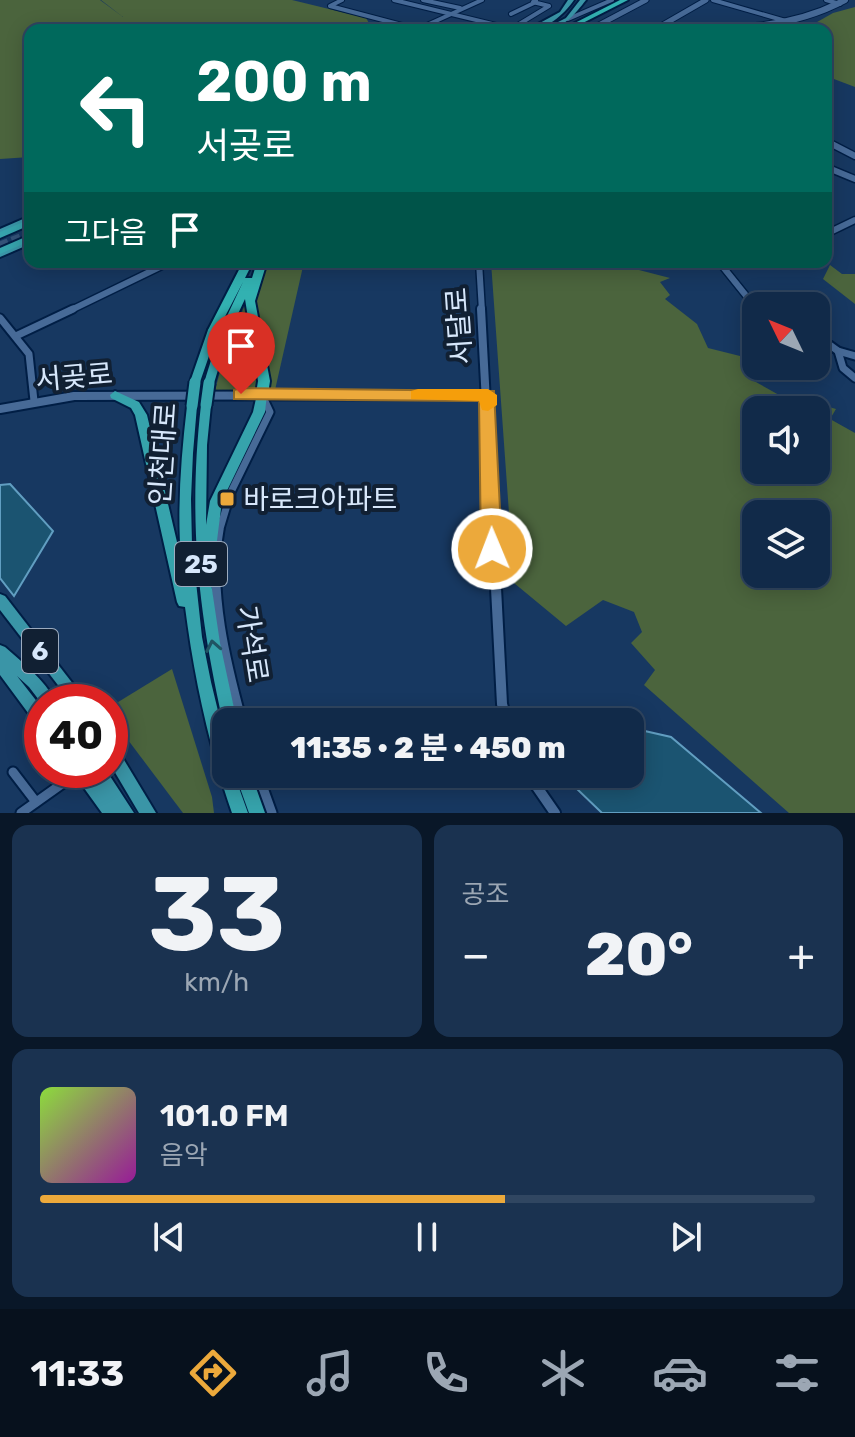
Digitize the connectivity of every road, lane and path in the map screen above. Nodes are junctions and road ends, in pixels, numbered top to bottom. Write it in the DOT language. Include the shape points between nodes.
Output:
graph roads {
  1 [pos="342,0"];
  2 [pos="394,0"];
  3 [pos="423,0"];
  4 [pos="482,0"];
  5 [pos="554,0"];
  6 [pos="571,0"];
  7 [pos="612,0"];
  8 [pos="625,0"];
  9 [pos="636,0"];
  10 [pos="646,0"];
  11 [pos="706,0"];
  12 [pos="713,0"];
  13 [pos="826,0"];
  14 [pos="536,1"];
  15 [pos="583,2"];
  16 [pos="842,2"];
  17 [pos="544,5"];
  18 [pos="463,9"];
  19 [pos="597,13"];
  20 [pos="450,14"];
  21 [pos="511,14"];
  22 [pos="568,19"];
  23 [pos="394,24"];
  24 [pos="429,24"];
  25 [pos="493,24"];
  26 [pos="522,24"];
  27 [pos="541,24"];
  28 [pos="558,24"];
  29 [pos="570,24"];
  30 [pos="576,24"];
  31 [pos="583,24"];
  32 [pos="587,24"];
  33 [pos="601,24"];
  34 [pos="664,24"];
  35 [pos="796,24"];
  36 [pos="832,144"];
  37 [pos="855,156"];
  38 [pos="832,169"];
  39 [pos="855,179"];
  40 [pos="855,220"];
  41 [pos="24,223"];
  42 [pos="832,230"];
  43 [pos="0,233"];
  44 [pos="24,242"];
  45 [pos="0,252"];
  46 [pos="158,268"];
  47 [pos="245,268"];
  48 [pos="257,268"];
  49 [pos="259,268"];
  50 [pos="479,268"];
  51 [pos="724,268"];
  52 [pos="743,292"];
  53 [pos="0,318"];
  54 [pos="219,331"];
  55 [pos="18,335"];
  56 [pos="830,345"];
  57 [pos="838,351"];
  58 [pos="855,356"];
  59 [pos="855,378"];
  60 [pos="262,394"];
  61 [pos="115,395"];
  62 [pos="488,395"];
  63 [pos="34,401"];
  64 [pos="199,405"];
  65 [pos="0,409"];
  66 [pos="204,589"];
  67 [pos="0,600"];
  68 [pos="0,651"];
  69 [pos="196,653"];
  70 [pos="0,664"];
  71 [pos="36,684"];
  72 [pos="66,684"];
  73 [pos="24,696"];
  74 [pos="227,708"];
  75 [pos="239,708"];
  76 [pos="503,708"];
  77 [pos="212,717"];
  78 [pos="13,772"];
  79 [pos="128,780"];
  80 [pos="57,788"];
  81 [pos="96,788"];
  82 [pos="102,788"];
  83 [pos="231,788"];
  84 [pos="248,788"];
  85 [pos="263,788"];
  86 [pos="538,788"];
  87 [pos="36,802"];
  88 [pos="21,813"];
  89 [pos="112,813"];
  90 [pos="126,813"];
  91 [pos="148,813"];
  92 [pos="240,813"];
  93 [pos="257,813"];
  94 [pos="272,813"];
  95 [pos="555,813"];
  1 -- 23 [label="street" via="330,6"];
  2 -- 20 [label="street"];
  3 -- 18 [label="street"];
  4 -- 18 [label="street"];
  5 -- 17 [label="street"];
  6 -- 27 [label="main road" via="562,13"];
  7 -- 19 [label="street"];
  8 -- 19 [label="highway"];
  9 -- 19 [label="highway"];
  10 -- 33 [label="street"];
  11 -- 34 [label="street"];
  12 -- 35 [label="street"];
  13 -- 16 [label="street"];
  14 -- 17 [label="street"];
  14 -- 21 [label="street"];
  15 -- 19 [label="main road"];
  15 -- 22 [label="main road"];
  16 -- 35 [label="main road"];
  17 -- 26 [label="street" via="549,6"];
  18 -- 20 [label="street"];
  19 -- 22 [label="street"];
  19 -- 29 [label="highway"];
  19 -- 30 [label="highway"];
  19 -- 31 [label="highway"];
  19 -- 32 [label="highway"];
  20 -- 24 [label="street"];
  20 -- 25 [label="street"];
  22 -- 28 [label="main road"];
  36 -- 37 [label="street"];
  38 -- 39 [label="street"];
  40 -- 42 [label="street"];
  41 -- 43 [label="highway"];
  44 -- 45 [label="main road"];
  46 -- 55 [label="street"];
  47 -- 54 [label="highway"];
  48 -- 54 [label="highway"];
  49 -- 60 [label="highway" via="250,301"];
  50 -- 62 [label="street, 서달로"];
  51 -- 52 [label="street"];
  53 -- 55 [label="street"];
  54 -- 64 [label="highway, 인천대로, bridge"];
  54 -- 64 [label="highway, 인천대로, bridge" via="195,382"];
  55 -- 63 [label="street" via="28,344 35,370"];
  56 -- 57 [label="street"];
  57 -- 58 [label="street"];
  57 -- 59 [label="street" via="843,368"];
  60 -- 61 [label="street, 서곶로"];
  60 -- 62 [label="street, 서곶로"];
  60 -- 66 [label="highway" via="259,412 216,501"];
  60 -- 75 [label="street, 가석로" via="270,412 221,521 217,546 222,614"];
  61 -- 63 [label="street, 서곶로"];
  61 -- 69 [label="highway" via="135,405 141,415"];
  62 -- 76 [label="street, 서달로"];
  63 -- 65 [label="street, 서곶로"];
  64 -- 66 [label="highway, 인천대로 / 25" via="197,526"];
  64 -- 69 [label="highway, 인천대로 / 25" via="184,501"];
  74 -- 66 [label="highway, 인천대로 / 25, one-way"];
  67 -- 72 [label="main road, 6"];
  68 -- 71 [label="main road"];
  69 -- 77 [label="highway, 인천대로 / 25"];
  70 -- 73 [label="main road, 6"];
  78 -- 87 [label="street"];
  79 -- 91 [label="main road"];
  80 -- 87 [label="street"];
  81 -- 89 [label="main road"];
  82 -- 90 [label="main road"];
  83 -- 92 [label="highway, 인천대로 / 25"];
  84 -- 93 [label="highway"];
  85 -- 94 [label="street"];
  86 -- 95 [label="street"];
  87 -- 88 [label="street"];
}
